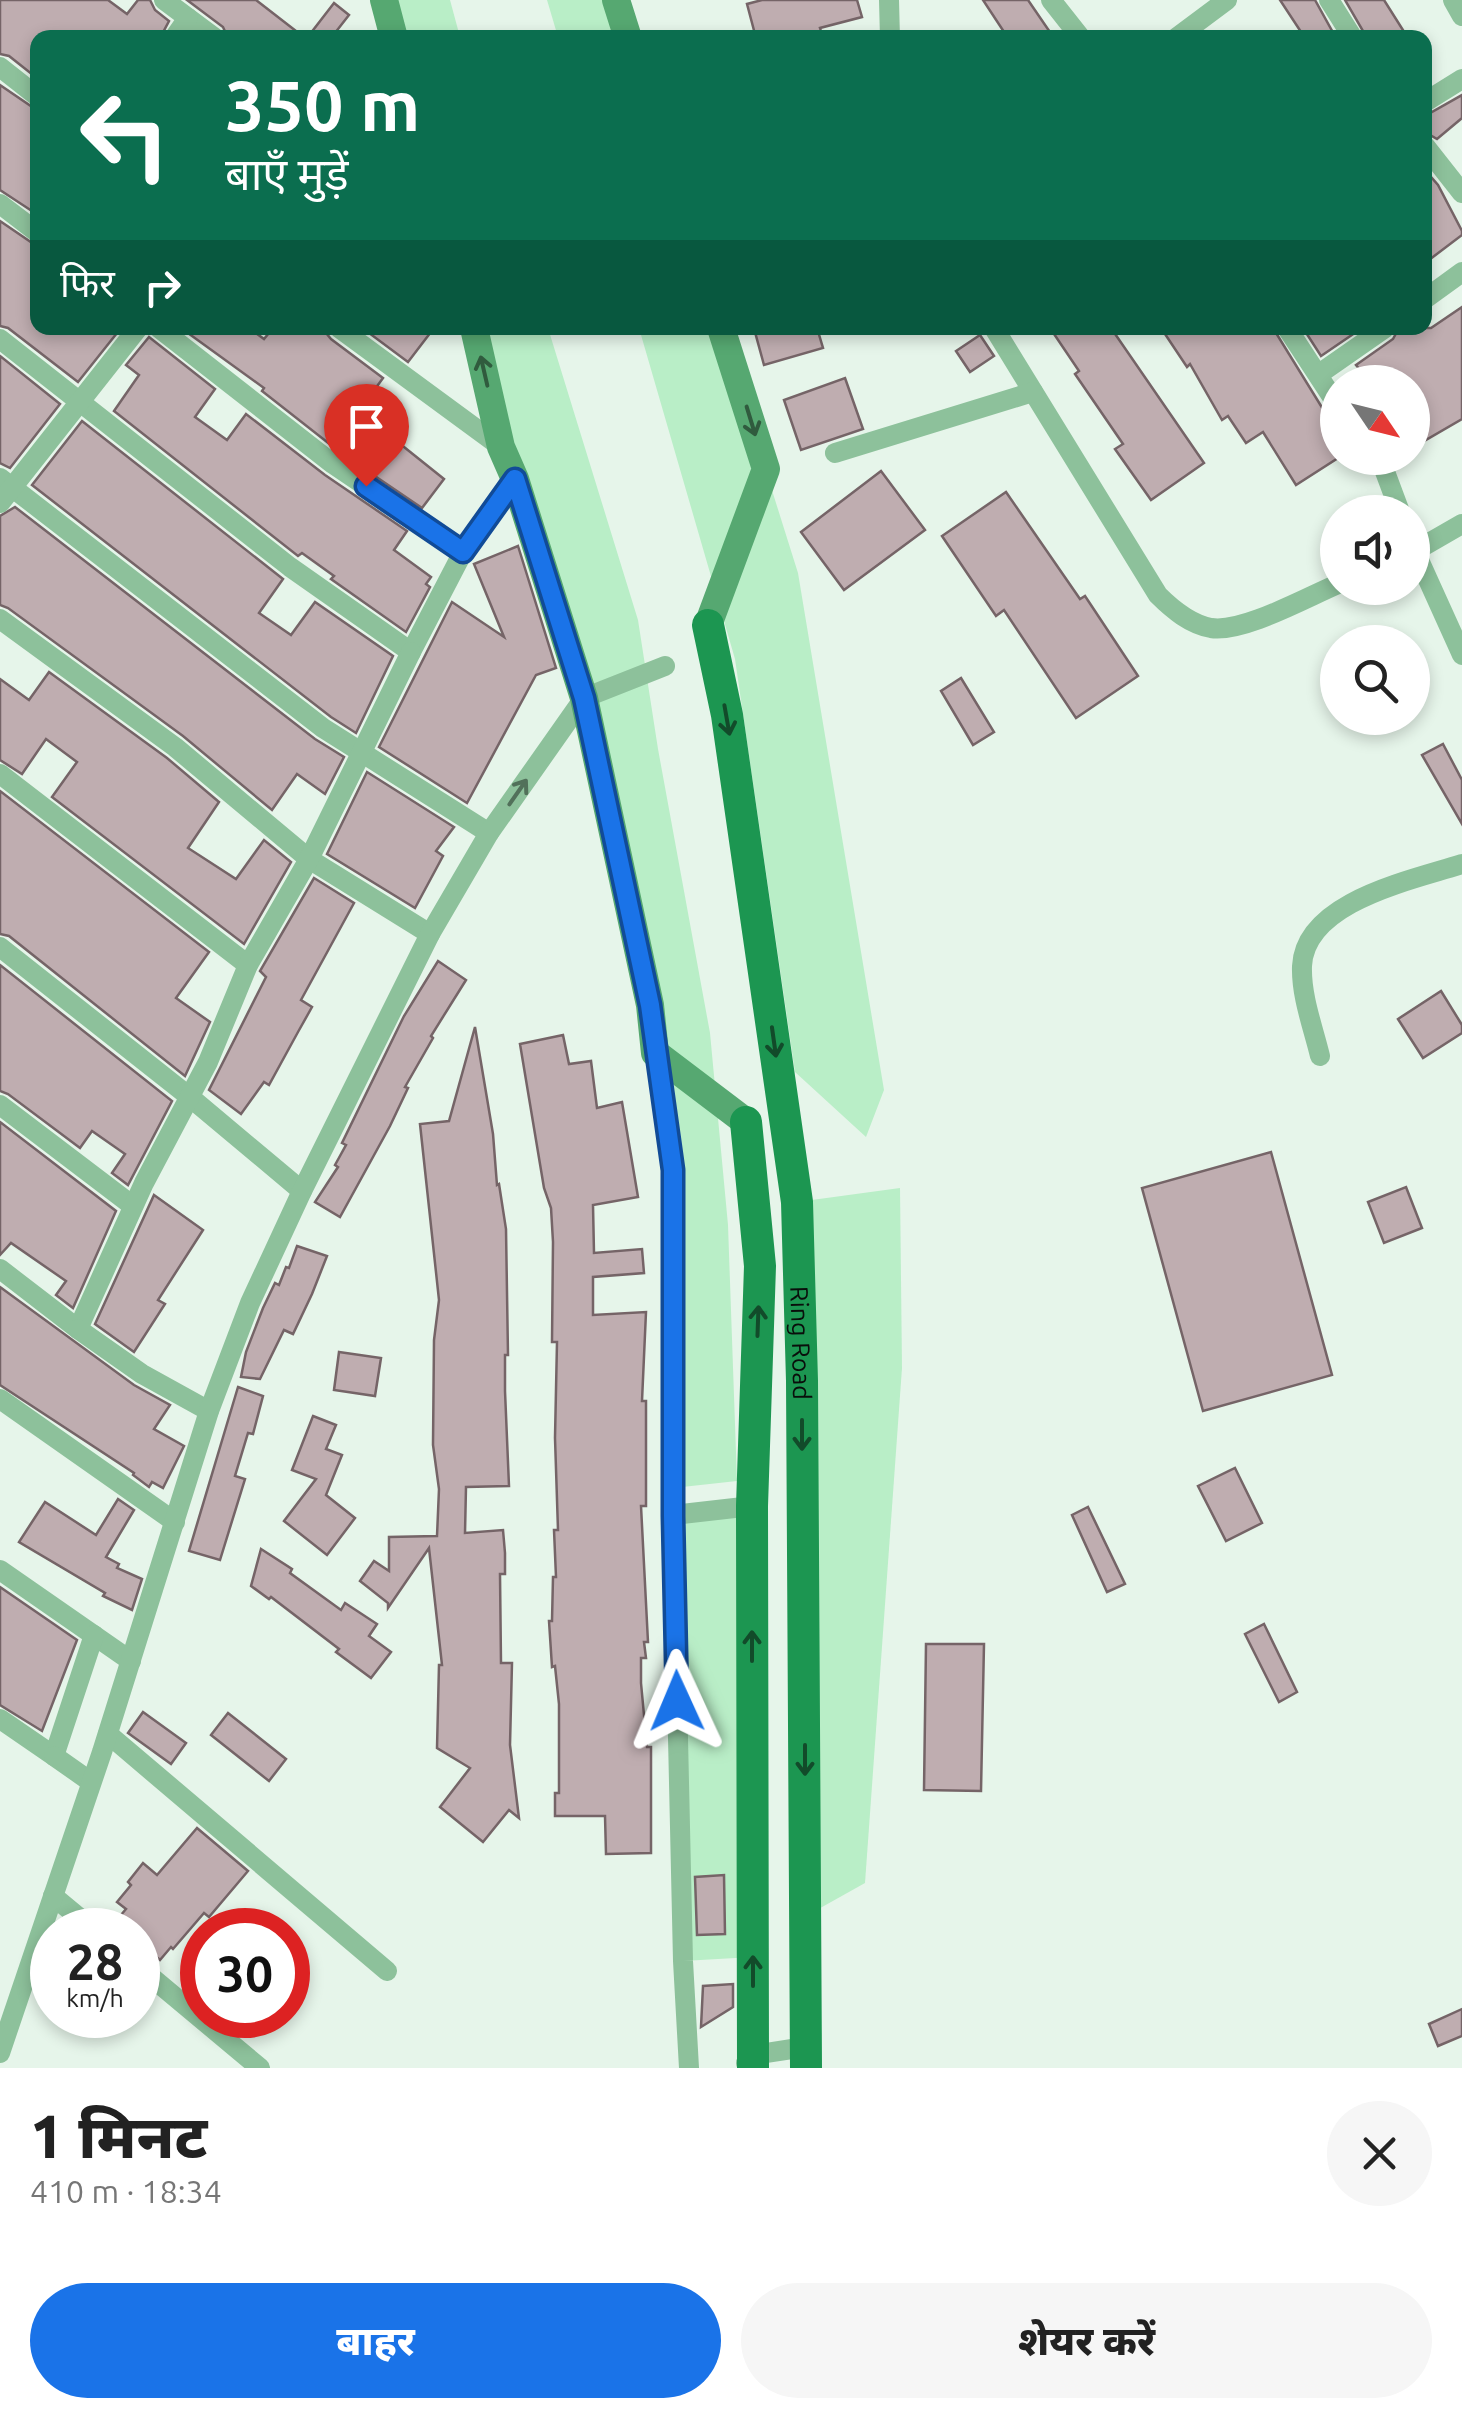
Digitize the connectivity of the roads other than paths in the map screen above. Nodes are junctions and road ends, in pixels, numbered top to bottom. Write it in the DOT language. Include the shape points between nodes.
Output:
graph roads {
  1 [pos="164,0"];
  2 [pos="384,0"];
  3 [pos="616,0"];
  4 [pos="889,0"];
  5 [pos="1051,0"];
  6 [pos="1227,0"];
  7 [pos="1329,0"];
  8 [pos="1453,0"];
  9 [pos="1462,16"];
  10 [pos="188,18"];
  11 [pos="180,30"];
  12 [pos="204,30"];
  13 [pos="392,30"];
  14 [pos="625,30"];
  15 [pos="890,30"];
  16 [pos="1075,30"];
  17 [pos="1187,30"];
  18 [pos="1347,30"];
  19 [pos="0,67"];
  20 [pos="1462,79"];
  21 [pos="30,90"];
  22 [pos="1432,98"];
  23 [pos="1432,155"];
  24 [pos="1462,193"];
  25 [pos="0,204"];
  26 [pos="30,227"];
  27 [pos="1462,272"];
  28 [pos="1432,294"];
  29 [pos="132,335"];
  30 [pos="168,335"];
  31 [pos="349,335"];
  32 [pos="476,335"];
  33 [pos="724,335"];
  34 [pos="998,335"];
  35 [pos="1292,335"];
  36 [pos="1375,335"];
  37 [pos="0,339"];
  38 [pos="1319,374"];
  39 [pos="1033,392"];
  40 [pos="80,401"];
  41 [pos="501,447"];
  42 [pos="835,452"];
  43 [pos="515,479"];
  44 [pos="4,489"];
  45 [pos="1462,524"];
  46 [pos="1430,540"];
  47 [pos="463,552"];
  48 [pos="1430,586"];
  49 [pos="1320,592"];
  50 [pos="0,619"];
  51 [pos="708,624"];
  52 [pos="410,652"];
  53 [pos="1462,655"];
  54 [pos="665,666"];
  55 [pos="584,698"];
  56 [pos="363,753"];
  57 [pos="0,774"];
  58 [pos="489,833"];
  59 [pos="309,859"];
  60 [pos="1462,864"];
  61 [pos="430,934"];
  62 [pos="0,948"];
  63 [pos="248,964"];
  64 [pos="655,1053"];
  65 [pos="1320,1056"];
  66 [pos="191,1098"];
  67 [pos="0,1105"];
  68 [pos="746,1122"];
  69 [pos="302,1191"];
  70 [pos="132,1206"];
  71 [pos="0,1269"];
  72 [pos="78,1329"];
  73 [pos="0,1399"];
  74 [pos="209,1411"];
  75 [pos="752,1506"];
  76 [pos="673,1516"];
  77 [pos="175,1522"];
  78 [pos="0,1570"];
  79 [pos="94,1635"];
  80 [pos="131,1661"];
  81 [pos="0,1719"];
  82 [pos="108,1734"];
  83 [pos="54,1756"];
  84 [pos="91,1782"];
  85 [pos="53,1896"];
  86 [pos="67,1908"];
  87 [pos="387,1971"];
  88 [pos="160,1984"];
  89 [pos="1,2045"];
  90 [pos="805,2058"];
  91 [pos="749,2064"];
  92 [pos="260,2068"];
  93 [pos="689,2068"];
  1 -- 10 [label="street"];
  2 -- 13 [label="street"];
  3 -- 14 [label="street"];
  4 -- 15 [label="street"];
  5 -- 16 [label="street"];
  6 -- 17 [label="street"];
  7 -- 18 [label="street"];
  8 -- 9 [label="street"];
  10 -- 11 [label="street"];
  10 -- 12 [label="street"];
  19 -- 21 [label="street"];
  20 -- 22 [label="street"];
  23 -- 24 [label="street"];
  25 -- 26 [label="street"];
  27 -- 28 [label="street"];
  29 -- 40 [label="street"];
  30 -- 47 [label="street" via="334,464"];
  31 -- 41 [label="street"];
  41 -- 32 [label="street, one-way"];
  33 -- 51 [label="street, one-way" via="766,470"];
  34 -- 39 [label="street"];
  35 -- 38 [label="street"];
  36 -- 38 [label="street"];
  37 -- 40 [label="street"];
  39 -- 42 [label="street"];
  39 -- 49 [label="street" via="1158,595 1176,612 1214,628 1241,625"];
  40 -- 44 [label="street"];
  40 -- 52 [label="street"];
  41 -- 43 [label="street"];
  43 -- 47 [label="street"];
  43 -- 55 [label="street"];
  44 -- 56 [label="street"];
  45 -- 46 [label="street"];
  47 -- 52 [label="street"];
  48 -- 53 [label="street"];
  50 -- 59 [label="street" via="200,767"];
  51 -- 90 [label="main road, Ring Road, one-way" via="797,1202"];
  52 -- 56 [label="street"];
  54 -- 55 [label="street"];
  58 -- 55 [label="street, one-way"];
  55 -- 64 [label="street"];
  56 -- 58 [label="street"];
  56 -- 59 [label="street"];
  57 -- 63 [label="street"];
  58 -- 61 [label="street"];
  59 -- 61 [label="street"];
  59 -- 63 [label="street"];
  60 -- 65 [label="street" via="1352,901 1324,921 1302,962"];
  61 -- 69 [label="street"];
  62 -- 66 [label="street"];
  63 -- 66 [label="street"];
  64 -- 68 [label="street"];
  64 -- 76 [label="street" via="673,1170"];
  66 -- 69 [label="street"];
  66 -- 70 [label="street"];
  67 -- 70 [label="street"];
  75 -- 68 [label="main road, Ring Road, one-way" via="760,1266"];
  69 -- 74 [label="street"];
  70 -- 72 [label="street"];
  71 -- 72 [label="street"];
  72 -- 74 [label="street"];
  73 -- 77 [label="street"];
  74 -- 77 [label="street"];
  75 -- 76 [label="street"];
  91 -- 75 [label="main road, Ring Road, one-way"];
  76 -- 93 [label="street"];
  77 -- 80 [label="street"];
  78 -- 79 [label="street"];
  79 -- 80 [label="street"];
  79 -- 83 [label="street"];
  80 -- 82 [label="street"];
  81 -- 83 [label="street"];
  82 -- 84 [label="street"];
  82 -- 87 [label="street"];
  83 -- 84 [label="street"];
  84 -- 85 [label="street"];
  85 -- 86 [label="street"];
  85 -- 89 [label="street"];
  88 -- 92 [label="street"];
  90 -- 91 [label="street"];
}
